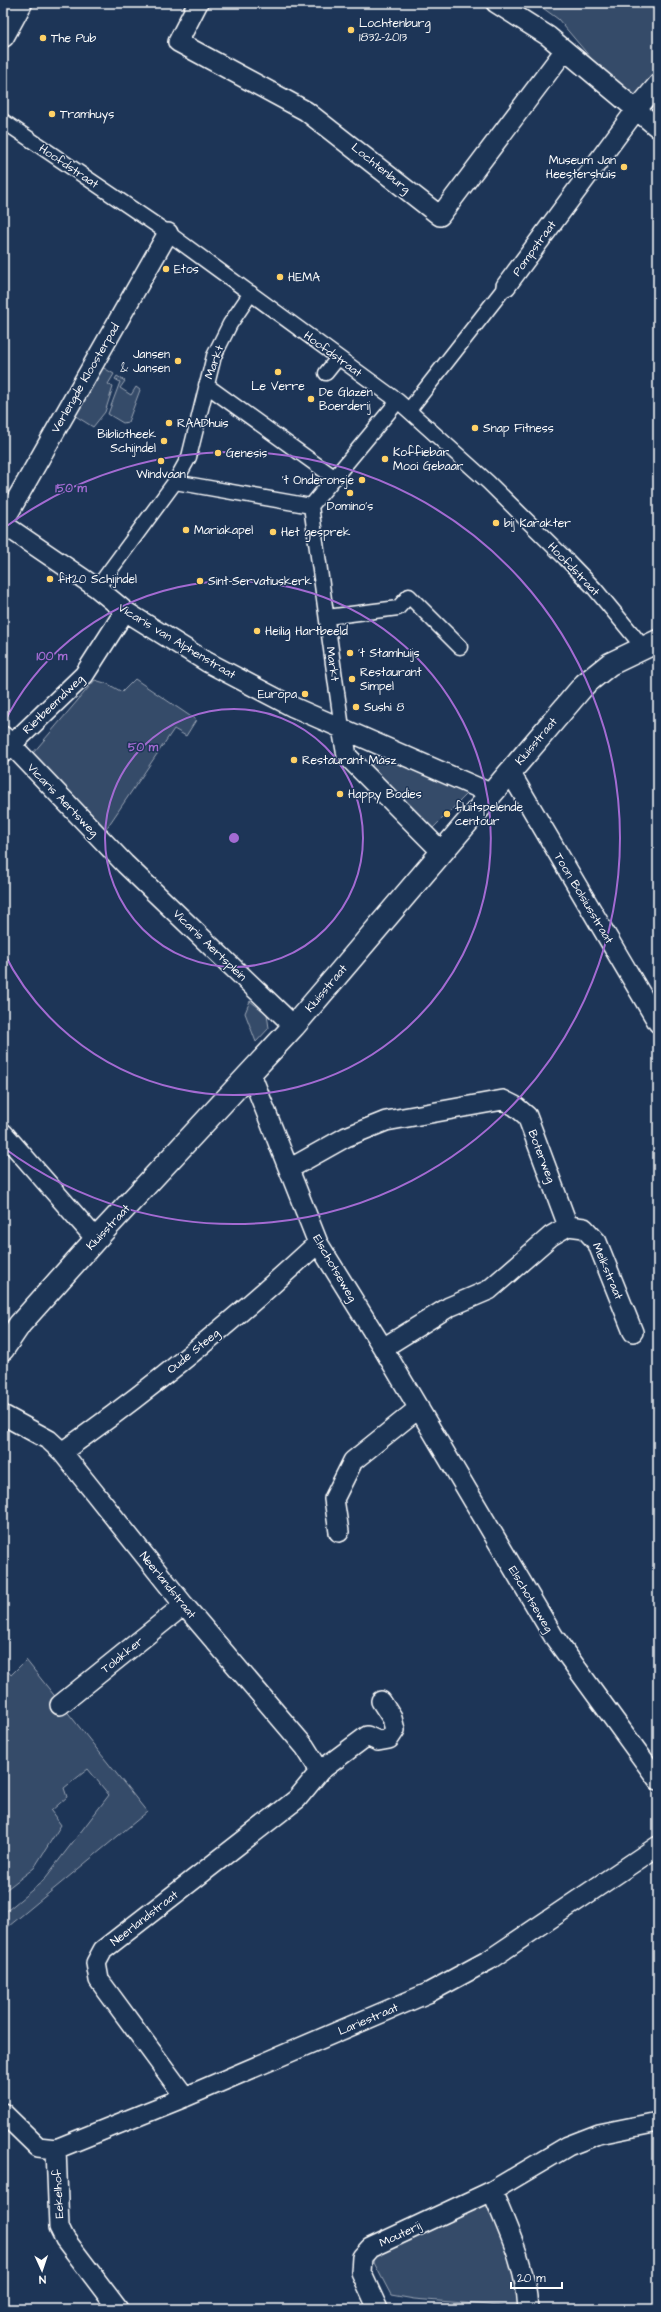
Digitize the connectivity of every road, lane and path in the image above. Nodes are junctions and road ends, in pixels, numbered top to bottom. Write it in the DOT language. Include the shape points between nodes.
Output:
graph roads {
  1 [pos="21,3"];
  2 [pos="198,3"];
  3 [pos="496,3"];
  4 [pos="3,36"];
  5 [pos="565,50"];
  6 [pos="658,84"];
  7 [pos="636,110"];
  8 [pos="3,121"];
  9 [pos="658,128"];
  10 [pos="168,233"];
  11 [pos="506,286"];
  12 [pos="251,293"];
  13 [pos="338,358"];
  14 [pos="326,373"];
  15 [pos="206,386"];
  16 [pos="398,401"];
  17 [pos="409,410"];
  18 [pos="335,478"];
  19 [pos="175,482"];
  20 [pos="311,506"];
  21 [pos="3,524"];
  22 [pos="97,588"];
  23 [pos="125,611"];
  24 [pos="327,617"];
  25 [pos="651,644"];
  26 [pos="460,647"];
  27 [pos="342,728"];
  28 [pos="6,745"];
  29 [pos="510,772"];
  30 [pos="490,793"];
  31 [pos="441,851"];
  32 [pos="125,864"];
  33 [pos="658,1023"];
  34 [pos="294,1026"];
  35 [pos="251,1074"];
  36 [pos="3,1133"];
  37 [pos="289,1169"];
  38 [pos="568,1226"];
  39 [pos="96,1239"];
  40 [pos="318,1243"];
  41 [pos="632,1332"];
  42 [pos="384,1348"];
  43 [pos="3,1349"];
  44 [pos="419,1408"];
  45 [pos="3,1415"];
  46 [pos="62,1452"];
  47 [pos="339,1532"];
  48 [pos="184,1605"];
  49 [pos="381,1701"];
  50 [pos="60,1705"];
  51 [pos="320,1771"];
  52 [pos="658,1780"];
  53 [pos="658,1846"];
  54 [pos="185,2097"];
  55 [pos="3,2113"];
  56 [pos="658,2122"];
  57 [pos="56,2149"];
  58 [pos="492,2191"];
  59 [pos="118,2309"];
  60 [pos="378,2309"];
  61 [pos="528,2309"];
  1 -- 4 [label="street"];
  2 -- 5 [label="street, Lochtenburg" via="178,42 306,111 440,216"];
  3 -- 5 [label="street" via="548,36"];
  5 -- 7 [label="street"];
  6 -- 7 [label="street, Pompstraat"];
  7 -- 9 [label="street"];
  7 -- 11 [label="street, Pompstraat"];
  8 -- 10 [label="street, Hoofdstraat"];
  10 -- 12 [label="street, Hoofdstraat"];
  10 -- 21 [label="street, Verlengde Kloosterpad"];
  11 -- 17 [label="street, Pompstraat"];
  12 -- 13 [label="street, Hoofdstraat"];
  12 -- 15 [label="street, Markt" via="230,324 217,350"];
  13 -- 14 [label="street"];
  13 -- 16 [label="street, Hoofdstraat"];
  15 -- 18 [label="street"];
  15 -- 19 [label="street, Markt" via="189,457"];
  16 -- 17 [label="street, Hoofdstraat"];
  16 -- 18 [label="street"];
  17 -- 25 [label="street, Hoofdstraat" via="488,482"];
  18 -- 20 [label="street"];
  19 -- 20 [label="street"];
  19 -- 22 [label="street, Markt"];
  20 -- 24 [label="street, Markt"];
  21 -- 22 [label="street, Vicaris van Alphenstraat"];
  22 -- 23 [label="street, Vicaris van Alphenstraat"];
  23 -- 27 [label="street, Vicaris van Alphenstraat" via="207,662 293,707"];
  23 -- 28 [label="street, Rietbeemdweg" via="84,675"];
  24 -- 26 [label="street" via="398,608 409,596"];
  24 -- 27 [label="street, Markt"];
  25 -- 29 [label="street, Kluisstraat" via="610,664 584,684"];
  27 -- 30 [label="street, Vicaris van Alphenstraat"];
  27 -- 31 [label="street" via="347,756"];
  28 -- 32 [label="street, Vicaris Aertsweg"];
  29 -- 30 [label="street, Kluisstraat"];
  29 -- 33 [label="street, Toon Bolsiusstraat"];
  30 -- 31 [label="street, Kluisstraat"];
  31 -- 34 [label="street, Kluisstraat"];
  32 -- 34 [label="street, Vicaris Aertsplein"];
  34 -- 35 [label="street, Kluisstraat"];
  35 -- 37 [label="street, Elschotseweg"];
  35 -- 39 [label="street, Kluisstraat"];
  36 -- 39 [label="street"];
  37 -- 38 [label="street, Boterweg" via="346,1137 386,1121 503,1100 527,1116"];
  37 -- 40 [label="street, Elschotseweg"];
  38 -- 41 [label="street, Melkstraat" via="584,1228 598,1242"];
  38 -- 42 [label="street" via="551,1236 489,1290 449,1307"];
  39 -- 43 [label="street, Kluisstraat" via="20,1324"];
  40 -- 42 [label="street, Elschotseweg"];
  40 -- 46 [label="street, Oude Steeg" via="263,1294 118,1412"];
  42 -- 44 [label="street, Elschotseweg"];
  44 -- 47 [label="street" via="354,1461 334,1499"];
  44 -- 52 [label="street, Elschotseweg" via="554,1637"];
  45 -- 46 [label="street, Neerlandstraat" via="49,1440"];
  46 -- 48 [label="street, Neerlandstraat"];
  48 -- 50 [label="street, Tolakker"];
  48 -- 51 [label="street, Neerlandstraat" via="305,1747"];
  49 -- 51 [label="street, Neerlandstraat" via="392,1718 395,1730 389,1739 378,1741 367,1736"];
  51 -- 54 [label="street, Neerlandstraat" via="297,1799 103,1950 96,1963 99,1980"];
  53 -- 54 [label="street, Lariestraat" via="489,1960 428,1993"];
  54 -- 57 [label="street, Lariestraat"];
  55 -- 57 [label="street" via="38,2147"];
  56 -- 58 [label="street, Mouterij" via="568,2146"];
  57 -- 59 [label="street, Eekelhof" via="59,2227 65,2239"];
  58 -- 60 [label="street, Mouterij" via="370,2248 362,2257 361,2272"];
  58 -- 61 [label="street" via="520,2258 527,2289"];
}
